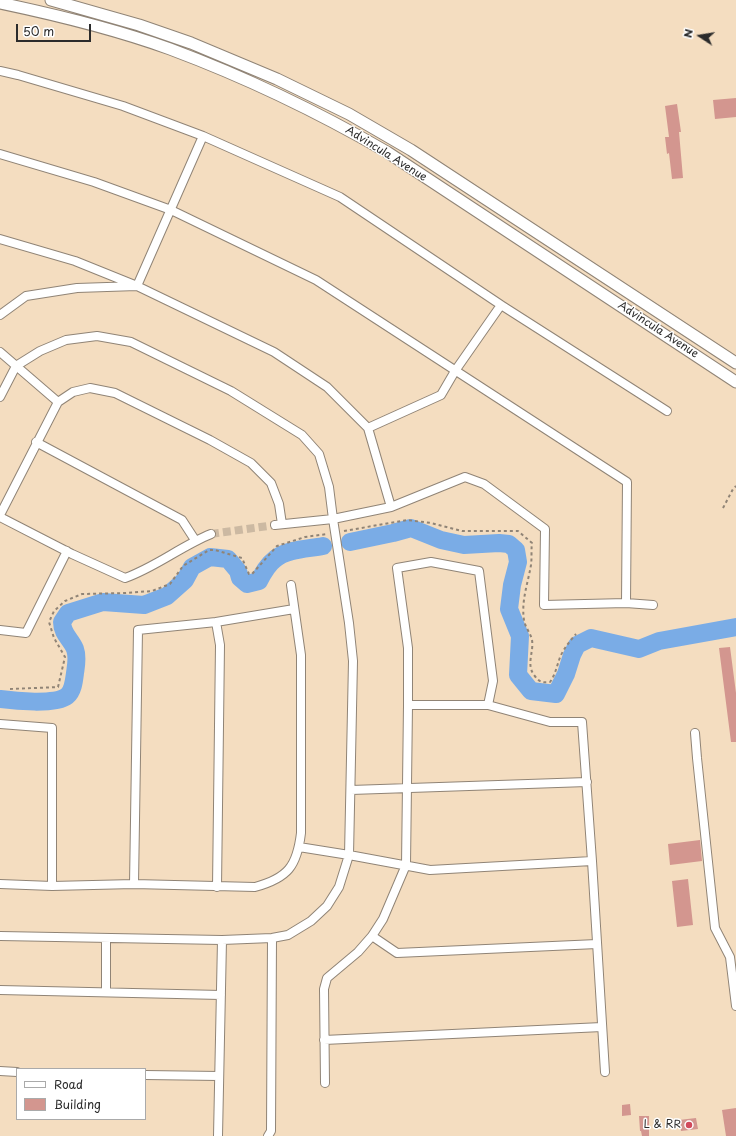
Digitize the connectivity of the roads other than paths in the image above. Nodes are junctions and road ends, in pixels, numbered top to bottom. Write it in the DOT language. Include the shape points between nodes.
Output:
graph roads {
  1 [pos="51,0"];
  2 [pos="0,3"];
  3 [pos="29,5"];
  4 [pos="0,71"];
  5 [pos="203,136"];
  6 [pos="0,154"];
  7 [pos="171,210"];
  8 [pos="0,239"];
  9 [pos="137,286"];
  10 [pos="501,305"];
  11 [pos="0,314"];
  12 [pos="671,321"];
  13 [pos="663,334"];
  14 [pos="0,352"];
  15 [pos="736,363"];
  16 [pos="16,366"];
  17 [pos="455,371"];
  18 [pos="736,382"];
  19 [pos="0,398"];
  20 [pos="58,402"];
  21 [pos="667,411"];
  22 [pos="368,428"];
  23 [pos="36,442"];
  24 [pos="391,507"];
  25 [pos="0,516"];
  26 [pos="333,519"];
  27 [pos="211,534"];
  28 [pos="195,540"];
  29 [pos="67,551"];
  30 [pos="291,585"];
  31 [pos="626,603"];
  32 [pos="653,605"];
  33 [pos="294,608"];
  34 [pos="216,622"];
  35 [pos="0,630"];
  36 [pos="408,705"];
  37 [pos="488,705"];
  38 [pos="0,724"];
  39 [pos="695,733"];
  40 [pos="587,782"];
  41 [pos="407,789"];
  42 [pos="351,790"];
  43 [pos="299,847"];
  44 [pos="349,855"];
  45 [pos="592,861"];
  46 [pos="406,865"];
  47 [pos="0,884"];
  48 [pos="134,884"];
  49 [pos="52,886"];
  50 [pos="217,887"];
  51 [pos="0,936"];
  52 [pos="372,936"];
  53 [pos="106,938"];
  54 [pos="272,938"];
  55 [pos="222,940"];
  56 [pos="597,944"];
  57 [pos="0,990"];
  58 [pos="106,992"];
  59 [pos="221,995"];
  60 [pos="736,1006"];
  61 [pos="602,1027"];
  62 [pos="324,1040"];
  63 [pos="0,1071"];
  64 [pos="16,1072"];
  65 [pos="605,1072"];
  66 [pos="146,1074"];
  67 [pos="219,1076"];
  68 [pos="325,1082"];
  69 [pos="271,1134"];
  70 [pos="218,1136"];
  1 -- 12 [label="main road, Advincula Avenue" via="167,34 230,58 330,104 411,150"];
  2 -- 3 [label="main road, Advincula Avenue"];
  3 -- 13 [label="main road, Advincula Avenue" via="169,49 250,82 324,117 387,152"];
  4 -- 5 [label="street" via="123,106"];
  5 -- 7 [label="street"];
  5 -- 10 [label="street" via="340,197"];
  6 -- 7 [label="street" via="94,182"];
  7 -- 9 [label="street"];
  7 -- 17 [label="street" via="316,280"];
  8 -- 9 [label="street" via="76,261"];
  9 -- 11 [label="street" via="77,288 26,296"];
  9 -- 22 [label="street" via="274,352 327,387"];
  10 -- 17 [label="street"];
  10 -- 21 [label="street"];
  12 -- 13 [label="main road"];
  12 -- 15 [label="main road, Advincula Avenue"];
  13 -- 18 [label="main road, Advincula Avenue"];
  14 -- 16 [label="street"];
  16 -- 19 [label="street"];
  16 -- 20 [label="street"];
  16 -- 26 [label="street" via="40,351 66,340 97,336 130,342 231,391 302,435 319,454 329,486"];
  17 -- 22 [label="street" via="442,395"];
  17 -- 31 [label="street" via="626,482"];
  20 -- 23 [label="street"];
  20 -- 26 [label="street" via="73,392 90,388 115,393 251,463 272,483 279,504 279,524"];
  22 -- 24 [label="street"];
  23 -- 25 [label="street"];
  23 -- 28 [label="street" via="182,520"];
  24 -- 26 [label="street"];
  24 -- 31 [label="street" via="465,478 484,484 545,529 544,605"];
  25 -- 29 [label="street"];
  26 -- 42 [label="street" via="353,661"];
  27 -- 28 [label="street"];
  28 -- 29 [label="street" via="142,572 125,578"];
  29 -- 35 [label="street" via="26,633"];
  30 -- 33 [label="street"];
  31 -- 32 [label="street"];
  33 -- 34 [label="street"];
  33 -- 43 [label="street" via="301,655"];
  34 -- 48 [label="street" via="138,630"];
  34 -- 50 [label="street" via="220,645"];
  36 -- 37 [label="street"];
  36 -- 37 [label="street" via="408,648 397,568 431,562 479,570 493,681"];
  36 -- 41 [label="street"];
  37 -- 40 [label="street" via="550,722 582,722"];
  38 -- 49 [label="street" via="52,728"];
  39 -- 60 [label="street" via="715,928 730,956"];
  40 -- 41 [label="street"];
  40 -- 45 [label="street"];
  41 -- 42 [label="street"];
  41 -- 46 [label="street"];
  42 -- 44 [label="street"];
  43 -- 44 [label="street"];
  43 -- 50 [label="street" via="294,862 272,883 255,887"];
  44 -- 46 [label="street"];
  44 -- 54 [label="street" via="339,886 327,906 311,921 288,935"];
  45 -- 46 [label="street" via="430,870"];
  45 -- 56 [label="street"];
  46 -- 52 [label="street" via="383,919"];
  47 -- 49 [label="street"];
  48 -- 49 [label="street"];
  48 -- 50 [label="street"];
  51 -- 53 [label="street"];
  52 -- 56 [label="street" via="397,953"];
  52 -- 62 [label="street" via="358,952 327,978 324,989"];
  53 -- 55 [label="street"];
  53 -- 58 [label="street"];
  54 -- 55 [label="street"];
  54 -- 69 [label="street"];
  55 -- 59 [label="street"];
  56 -- 61 [label="street"];
  57 -- 58 [label="street"];
  58 -- 59 [label="street"];
  59 -- 67 [label="street"];
  61 -- 62 [label="street"];
  61 -- 65 [label="street"];
  62 -- 68 [label="street"];
  63 -- 64 [label="street"];
  66 -- 67 [label="street"];
  67 -- 70 [label="street"];
}
